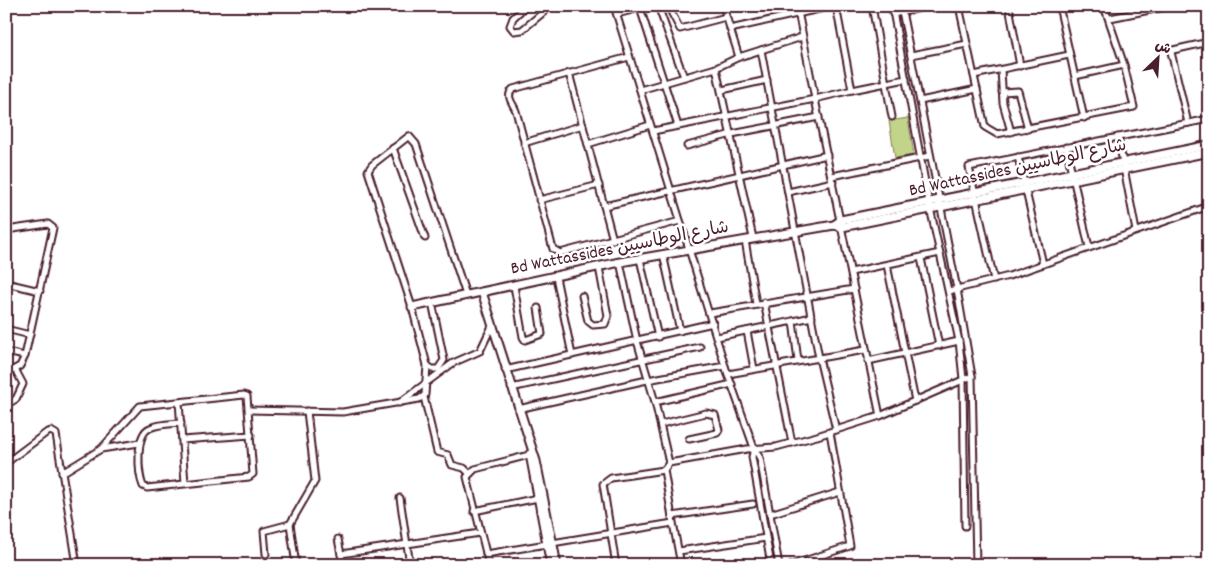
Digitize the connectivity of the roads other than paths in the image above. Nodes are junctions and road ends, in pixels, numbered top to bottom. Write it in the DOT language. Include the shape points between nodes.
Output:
graph roads {
  1 [pos="526,6"];
  2 [pos="551,6"];
  3 [pos="614,6"];
  4 [pos="647,6"];
  5 [pos="658,6"];
  6 [pos="668,6"];
  7 [pos="723,6"];
  8 [pos="797,6"];
  9 [pos="835,6"];
  10 [pos="872,6"];
  11 [pos="892,6"];
  12 [pos="930,6"];
  13 [pos="959,6"];
  14 [pos="1009,6"];
  15 [pos="1059,6"];
  16 [pos="1104,6"];
  17 [pos="1170,6"];
  18 [pos="640,8"];
  19 [pos="1149,8"];
  20 [pos="902,9"];
  21 [pos="617,14"];
  22 [pos="798,14"];
  23 [pos="893,14"];
  24 [pos="726,17"];
  25 [pos="1110,18"];
  26 [pos="730,29"];
  27 [pos="802,37"];
  28 [pos="1209,42"];
  29 [pos="967,44"];
  30 [pos="761,50"];
  31 [pos="911,55"];
  32 [pos="1070,56"];
  33 [pos="629,57"];
  34 [pos="739,57"];
  35 [pos="1124,65"];
  36 [pos="1020,66"];
  37 [pos="716,68"];
  38 [pos="1001,70"];
  39 [pos="569,73"];
  40 [pos="974,76"];
  41 [pos="1074,76"];
  42 [pos="684,77"];
  43 [pos="906,79"];
  44 [pos="767,80"];
  45 [pos="665,82"];
  46 [pos="886,82"];
  47 [pos="977,89"];
  48 [pos="640,90"];
  49 [pos="722,90"];
  50 [pos="852,90"];
  51 [pos="1002,92"];
  52 [pos="815,99"];
  53 [pos="920,101"];
  54 [pos="772,108"];
  55 [pos="728,116"];
  56 [pos="819,117"];
  57 [pos="892,117"];
  58 [pos="1084,118"];
  59 [pos="1209,119"];
  60 [pos="1188,123"];
  61 [pos="583,125"];
  62 [pos="650,125"];
  63 [pos="678,126"];
  64 [pos="775,126"];
  65 [pos="1028,129"];
  66 [pos="653,131"];
  67 [pos="1011,132"];
  68 [pos="732,134"];
  69 [pos="1118,137"];
  70 [pos="524,143"];
  71 [pos="588,144"];
  72 [pos="1209,145"];
  73 [pos="687,146"];
  74 [pos="1066,147"];
  75 [pos="393,148"];
  76 [pos="1209,152"];
  77 [pos="827,155"];
  78 [pos="930,156"];
  79 [pos="1018,156"];
  80 [pos="922,158"];
  81 [pos="782,165"];
  82 [pos="1123,166"];
  83 [pos="740,175"];
  84 [pos="1072,175"];
  85 [pos="833,179"];
  86 [pos="599,185"];
  87 [pos="1024,186"];
  88 [pos="670,191"];
  89 [pos="788,192"];
  90 [pos="974,196"];
  91 [pos="539,200"];
  92 [pos="939,204"];
  93 [pos="604,206"];
  94 [pos="930,206"];
  95 [pos="1209,206"];
  96 [pos="680,221"];
  97 [pos="842,224"];
  98 [pos="6,230"];
  99 [pos="1136,231"];
  100 [pos="795,232"];
  101 [pos="425,238"];
  102 [pos="753,238"];
  103 [pos="613,240"];
  104 [pos="744,240"];
  105 [pos="1089,247"];
  106 [pos="690,249"];
  107 [pos="940,253"];
  108 [pos="663,254"];
  109 [pos="640,258"];
  110 [pos="921,258"];
  111 [pos="620,262"];
  112 [pos="1043,264"];
  113 [pos="887,265"];
  114 [pos="599,267"];
  115 [pos="851,272"];
  116 [pos="556,277"];
  117 [pos="994,280"];
  118 [pos="6,283"];
  119 [pos="514,286"];
  120 [pos="854,289"];
  121 [pos="957,289"];
  122 [pos="40,291"];
  123 [pos="949,291"];
  124 [pos="482,292"];
  125 [pos="466,295"];
  126 [pos="582,296"];
  127 [pos="808,296"];
  128 [pos="432,302"];
  129 [pos="764,302"];
  130 [pos="756,304"];
  131 [pos="412,307"];
  132 [pos="538,308"];
  133 [pos="710,313"];
  134 [pos="812,317"];
  135 [pos="793,321"];
  136 [pos="713,323"];
  137 [pos="492,326"];
  138 [pos="768,326"];
  139 [pos="6,329"];
  140 [pos="680,331"];
  141 [pos="747,331"];
  142 [pos="30,334"];
  143 [pos="658,337"];
  144 [pos="717,337"];
  145 [pos="637,341"];
  146 [pos="959,341"];
  147 [pos="938,346"];
  148 [pos="700,347"];
  149 [pos="865,350"];
  150 [pos="6,352"];
  151 [pos="905,354"];
  152 [pos="572,355"];
  153 [pos="24,356"];
  154 [pos="819,358"];
  155 [pos="642,359"];
  156 [pos="868,360"];
  157 [pos="798,361"];
  158 [pos="776,364"];
  159 [pos="427,365"];
  160 [pos="726,366"];
  161 [pos="15,369"];
  162 [pos="754,369"];
  163 [pos="505,370"];
  164 [pos="6,374"];
  165 [pos="728,374"];
  166 [pos="972,376"];
  167 [pos="963,379"];
  168 [pos="647,380"];
  169 [pos="426,381"];
  170 [pos="732,384"];
  171 [pos="511,388"];
  172 [pos="424,397"];
  173 [pos="915,401"];
  174 [pos="179,402"];
  175 [pos="655,402"];
  176 [pos="399,403"];
  177 [pos="6,405"];
  178 [pos="518,409"];
  179 [pos="249,410"];
  180 [pos="307,411"];
  181 [pos="880,416"];
  182 [pos="180,423"];
  183 [pos="661,424"];
  184 [pos="836,430"];
  185 [pos="830,432"];
  186 [pos="251,435"];
  187 [pos="689,439"];
  188 [pos="182,440"];
  189 [pos="139,443"];
  190 [pos="792,443"];
  191 [pos="754,448"];
  192 [pos="101,449"];
  193 [pos="532,454"];
  194 [pos="669,462"];
  195 [pos="6,463"];
  196 [pos="664,470"];
  197 [pos="965,470"];
  198 [pos="974,470"];
  199 [pos="62,473"];
  200 [pos="469,473"];
  201 [pos="185,483"];
  202 [pos="840,492"];
  203 [pos="400,498"];
  204 [pos="538,498"];
  205 [pos="752,504"];
  206 [pos="474,511"];
  207 [pos="770,514"];
  208 [pos="672,516"];
  209 [pos="673,522"];
  210 [pos="290,524"];
  211 [pos="965,526"];
  212 [pos="480,533"];
  213 [pos="610,534"];
  214 [pos="766,538"];
  215 [pos="338,539"];
  216 [pos="550,543"];
  217 [pos="407,544"];
  218 [pos="679,551"];
  219 [pos="266,554"];
  220 [pos="341,554"];
  221 [pos="486,554"];
  222 [pos="77,565"];
  223 [pos="296,565"];
  224 [pos="343,565"];
  225 [pos="410,565"];
  226 [pos="489,565"];
  227 [pos="551,565"];
  228 [pos="557,565"];
  229 [pos="616,565"];
  230 [pos="681,565"];
  231 [pos="771,565"];
  232 [pos="778,565"];
  233 [pos="792,565"];
  234 [pos="976,565"];
  1 -- 2 [label="street" via="511,22 514,30 522,30"];
  3 -- 21 [label="street"];
  4 -- 18 [label="street"];
  5 -- 42 [label="street"];
  6 -- 24 [label="street" via="680,29"];
  7 -- 24 [label="street"];
  8 -- 22 [label="street"];
  9 -- 22 [label="street"];
  9 -- 50 [label="street"];
  10 -- 46 [label="street"];
  11 -- 23 [label="street"];
  12 -- 20 [label="street"];
  13 -- 29 [label="street"];
  14 -- 36 [label="street"];
  15 -- 32 [label="street"];
  16 -- 25 [label="street"];
  17 -- 19 [label="street"];
  18 -- 21 [label="street"];
  18 -- 45 [label="street"];
  19 -- 25 [label="street"];
  20 -- 23 [label="street"];
  20 -- 31 [label="street"];
  21 -- 33 [label="street"];
  22 -- 26 [label="street"];
  22 -- 27 [label="street"];
  23 -- 43 [label="street"];
  24 -- 26 [label="street"];
  25 -- 35 [label="street"];
  26 -- 34 [label="street"];
  27 -- 30 [label="street"];
  27 -- 52 [label="street"];
  28 -- 60 [label="street" via="1171,52"];
  29 -- 31 [label="street"];
  29 -- 40 [label="street"];
  30 -- 34 [label="street"];
  30 -- 44 [label="street"];
  31 -- 53 [label="street"];
  32 -- 36 [label="street"];
  32 -- 41 [label="street"];
  33 -- 39 [label="street"];
  33 -- 48 [label="street"];
  34 -- 37 [label="street"];
  35 -- 41 [label="street"];
  35 -- 58 [label="street" via="1134,107"];
  36 -- 38 [label="street"];
  37 -- 42 [label="street"];
  37 -- 49 [label="street"];
  38 -- 40 [label="street"];
  38 -- 51 [label="street"];
  39 -- 61 [label="street"];
  39 -- 70 [label="street" via="511,91 509,97"];
  40 -- 47 [label="street"];
  41 -- 58 [label="street"];
  42 -- 45 [label="street"];
  43 -- 46 [label="street"];
  43 -- 80 [label="street"];
  44 -- 49 [label="street"];
  44 -- 54 [label="street"];
  45 -- 48 [label="street"];
  45 -- 63 [label="street"];
  46 -- 50 [label="street"];
  46 -- 57 [label="street"];
  47 -- 53 [label="street"];
  47 -- 67 [label="street" via="985,127 994,134"];
  48 -- 62 [label="street"];
  49 -- 55 [label="street"];
  50 -- 52 [label="street"];
  51 -- 65 [label="street" via="1018,91"];
  51 -- 67 [label="street"];
  52 -- 54 [label="street"];
  52 -- 56 [label="street"];
  53 -- 78 [label="street"];
  54 -- 55 [label="street"];
  54 -- 64 [label="street"];
  55 -- 63 [label="street"];
  55 -- 68 [label="street"];
  56 -- 64 [label="street"];
  56 -- 77 [label="street"];
  58 -- 65 [label="street"];
  59 -- 60 [label="street"];
  60 -- 69 [label="street"];
  61 -- 70 [label="street"];
  61 -- 71 [label="street"];
  62 -- 66 [label="street"];
  62 -- 71 [label="street"];
  63 -- 66 [label="street"];
  64 -- 68 [label="street"];
  64 -- 81 [label="street"];
  65 -- 67 [label="street"];
  66 -- 88 [label="street"];
  68 -- 73 [label="street"];
  68 -- 83 [label="street"];
  69 -- 74 [label="street"];
  69 -- 82 [label="street"];
  70 -- 91 [label="street"];
  71 -- 86 [label="street"];
  72 -- 82 [label="street, Bd Wattassides شارع الوطاسيين"];
  74 -- 79 [label="street"];
  74 -- 84 [label="street"];
  75 -- 101 [label="street"];
  75 -- 125 [label="street" via="409,136 414,140"];
  75 -- 131 [label="street" via="372,165 368,173"];
  76 -- 82 [label="street, Bd Wattassides شارع الوطاسيين"];
  77 -- 81 [label="street"];
  77 -- 85 [label="street"];
  78 -- 80 [label="street"];
  78 -- 92 [label="street"];
  79 -- 87 [label="street"];
  79 -- 90 [label="street" via="970,167"];
  80 -- 85 [label="street"];
  80 -- 94 [label="street"];
  81 -- 83 [label="street"];
  81 -- 89 [label="street"];
  82 -- 84 [label="street, Bd Wattassides شارع الوطاسيين"];
  82 -- 99 [label="street"];
  83 -- 88 [label="street"];
  83 -- 102 [label="street"];
  84 -- 87 [label="street, Bd Wattassides شارع الوطاسيين"];
  84 -- 105 [label="street"];
  85 -- 89 [label="street"];
  85 -- 97 [label="street"];
  86 -- 91 [label="street"];
  86 -- 93 [label="street"];
  87 -- 90 [label="street, Bd Wattassides شارع الوطاسيين"];
  87 -- 112 [label="street"];
  88 -- 93 [label="street"];
  88 -- 96 [label="street"];
  89 -- 100 [label="street"];
  90 -- 92 [label="street, Bd Wattassides شارع الوطاسيين"];
  90 -- 117 [label="street"];
  91 -- 103 [label="street" via="556,252"];
  92 -- 94 [label="street, Bd Wattassides شارع الوطاسيين"];
  92 -- 121 [label="street"];
  93 -- 103 [label="street"];
  94 -- 97 [label="street, Bd Wattassides شارع الوطاسيين"];
  94 -- 107 [label="street"];
  95 -- 99 [label="street"];
  96 -- 103 [label="street"];
  96 -- 106 [label="street"];
  97 -- 100 [label="street, Bd Wattassides شارع الوطاسيين"];
  97 -- 115 [label="street"];
  98 -- 122 [label="street" via="48,224 52,227"];
  99 -- 105 [label="street"];
  100 -- 102 [label="street, Bd Wattassides شارع الوطاسيين"];
  100 -- 127 [label="street"];
  102 -- 104 [label="street, Bd Wattassides شارع الوطاسيين"];
  104 -- 106 [label="street, Bd Wattassides شارع الوطاسيين"];
  104 -- 130 [label="street"];
  105 -- 112 [label="street"];
  106 -- 108 [label="street, Bd Wattassides شارع الوطاسيين"];
  106 -- 133 [label="street"];
  107 -- 110 [label="street"];
  107 -- 123 [label="street"];
  108 -- 109 [label="street, Bd Wattassides شارع الوطاسيين"];
  108 -- 140 [label="street"];
  109 -- 111 [label="street, Bd Wattassides شارع الوطاسيين"];
  109 -- 143 [label="street"];
  110 -- 113 [label="street"];
  110 -- 147 [label="street"];
  111 -- 114 [label="street, Bd Wattassides شارع الوطاسيين"];
  111 -- 145 [label="street"];
  112 -- 117 [label="street"];
  113 -- 115 [label="street"];
  113 -- 151 [label="street"];
  114 -- 116 [label="street, Bd Wattassides شارع الوطاسيين"];
  114 -- 126 [label="street" via="608,316 605,324 592,325 589,322"];
  115 -- 120 [label="street"];
  116 -- 119 [label="street, Bd Wattassides شارع الوطاسيين"];
  116 -- 152 [label="street"];
  117 -- 121 [label="street"];
  118 -- 122 [label="street"];
  119 -- 124 [label="street, Bd Wattassides شارع الوطاسيين"];
  119 -- 132 [label="street" via="525,340 542,334"];
  120 -- 127 [label="street"];
  120 -- 149 [label="street"];
  121 -- 123 [label="street"];
  121 -- 166 [label="street"];
  122 -- 142 [label="street"];
  123 -- 146 [label="street"];
  124 -- 125 [label="street, Bd Wattassides شارع الوطاسيين"];
  124 -- 137 [label="street"];
  125 -- 128 [label="street, Bd Wattassides شارع الوطاسيين"];
  127 -- 129 [label="street"];
  127 -- 134 [label="street"];
  128 -- 131 [label="street, Bd Wattassides شارع الوطاسيين"];
  128 -- 159 [label="street" via="444,360 436,370"];
  129 -- 130 [label="street"];
  129 -- 138 [label="street"];
  130 -- 133 [label="street"];
  131 -- 159 [label="street"];
  133 -- 136 [label="street"];
  134 -- 135 [label="street"];
  134 -- 154 [label="street"];
  135 -- 138 [label="street"];
  135 -- 157 [label="street"];
  136 -- 140 [label="street"];
  136 -- 144 [label="street"];
  137 -- 163 [label="street"];
  137 -- 169 [label="street" via="480,351 453,363"];
  138 -- 141 [label="street"];
  138 -- 158 [label="street"];
  139 -- 142 [label="street"];
  140 -- 143 [label="street"];
  141 -- 144 [label="street"];
  141 -- 162 [label="street"];
  142 -- 153 [label="street"];
  143 -- 145 [label="street"];
  144 -- 160 [label="street"];
  145 -- 152 [label="street"];
  145 -- 155 [label="street"];
  146 -- 147 [label="street"];
  146 -- 167 [label="street"];
  147 -- 151 [label="street"];
  148 -- 155 [label="street"];
  149 -- 154 [label="street"];
  149 -- 156 [label="street"];
  150 -- 153 [label="street"];
  151 -- 156 [label="street"];
  151 -- 173 [label="street"];
  152 -- 163 [label="street"];
  153 -- 161 [label="street"];
  154 -- 157 [label="street"];
  154 -- 184 [label="street"];
  155 -- 168 [label="street"];
  155 -- 171 [label="street"];
  156 -- 181 [label="street"];
  157 -- 158 [label="street"];
  158 -- 162 [label="street"];
  158 -- 190 [label="street"];
  159 -- 169 [label="street"];
  160 -- 165 [label="street"];
  160 -- 168 [label="street"];
  161 -- 164 [label="street"];
  161 -- 177 [label="street" via="23,384 16,399"];
  162 -- 165 [label="street"];
  163 -- 171 [label="street"];
  165 -- 170 [label="street"];
  166 -- 167 [label="street"];
  166 -- 198 [label="street"];
  167 -- 173 [label="street"];
  167 -- 197 [label="street"];
  168 -- 175 [label="street"];
  168 -- 178 [label="street"];
  169 -- 172 [label="street"];
  169 -- 176 [label="street"];
  170 -- 175 [label="street"];
  170 -- 191 [label="street"];
  171 -- 178 [label="street"];
  172 -- 176 [label="street"];
  172 -- 200 [label="street" via="437,452 448,455 452,465"];
  173 -- 181 [label="street"];
  174 -- 179 [label="street" via="244,395 247,396"];
  174 -- 182 [label="street"];
  174 -- 192 [label="street" via="136,408"];
  175 -- 183 [label="street"];
  176 -- 180 [label="street" via="343,412"];
  178 -- 193 [label="street"];
  179 -- 180 [label="street"];
  179 -- 186 [label="street"];
  180 -- 210 [label="street" via="315,481"];
  181 -- 184 [label="street"];
  182 -- 188 [label="street"];
  182 -- 189 [label="street" via="149,428"];
  183 -- 187 [label="street" via="706,413 715,415 717,433"];
  183 -- 194 [label="street"];
  184 -- 185 [label="street"];
  185 -- 190 [label="street"];
  185 -- 202 [label="street"];
  186 -- 188 [label="street"];
  186 -- 201 [label="street" via="252,476"];
  188 -- 201 [label="street"];
  189 -- 192 [label="street"];
  189 -- 201 [label="street" via="143,486"];
  190 -- 191 [label="street" via="776,448"];
  191 -- 194 [label="street"];
  191 -- 207 [label="street" via="760,458"];
  191 -- 214 [label="street" via="752,457"];
  192 -- 199 [label="street"];
  193 -- 200 [label="street"];
  193 -- 204 [label="street"];
  193 -- 216 [label="street" via="540,478"];
  194 -- 196 [label="street"];
  195 -- 199 [label="street" via="51,431 58,438"];
  196 -- 208 [label="street"];
  196 -- 213 [label="street" via="611,478 604,482 602,488"];
  197 -- 198 [label="street"];
  197 -- 211 [label="street"];
  198 -- 234 [label="street"];
  199 -- 222 [label="street"];
  200 -- 206 [label="street" via="467,482"];
  202 -- 207 [label="street"];
  202 -- 233 [label="street" via="850,546"];
  203 -- 217 [label="street"];
  204 -- 206 [label="street"];
  204 -- 216 [label="street"];
  205 -- 208 [label="street"];
  206 -- 212 [label="street"];
  207 -- 232 [label="street"];
  208 -- 209 [label="street"];
  209 -- 213 [label="street"];
  209 -- 218 [label="street"];
  210 -- 219 [label="street" via="264,531"];
  210 -- 223 [label="street"];
  212 -- 217 [label="street"];
  212 -- 221 [label="street"];
  213 -- 216 [label="street"];
  213 -- 229 [label="street"];
  214 -- 218 [label="street"];
  214 -- 231 [label="street"];
  215 -- 220 [label="street"];
  216 -- 221 [label="street"];
  216 -- 227 [label="street"];
  216 -- 228 [label="street"];
  217 -- 220 [label="street"];
  217 -- 225 [label="street"];
  218 -- 230 [label="street"];
  220 -- 224 [label="street"];
  221 -- 226 [label="street"];
}
